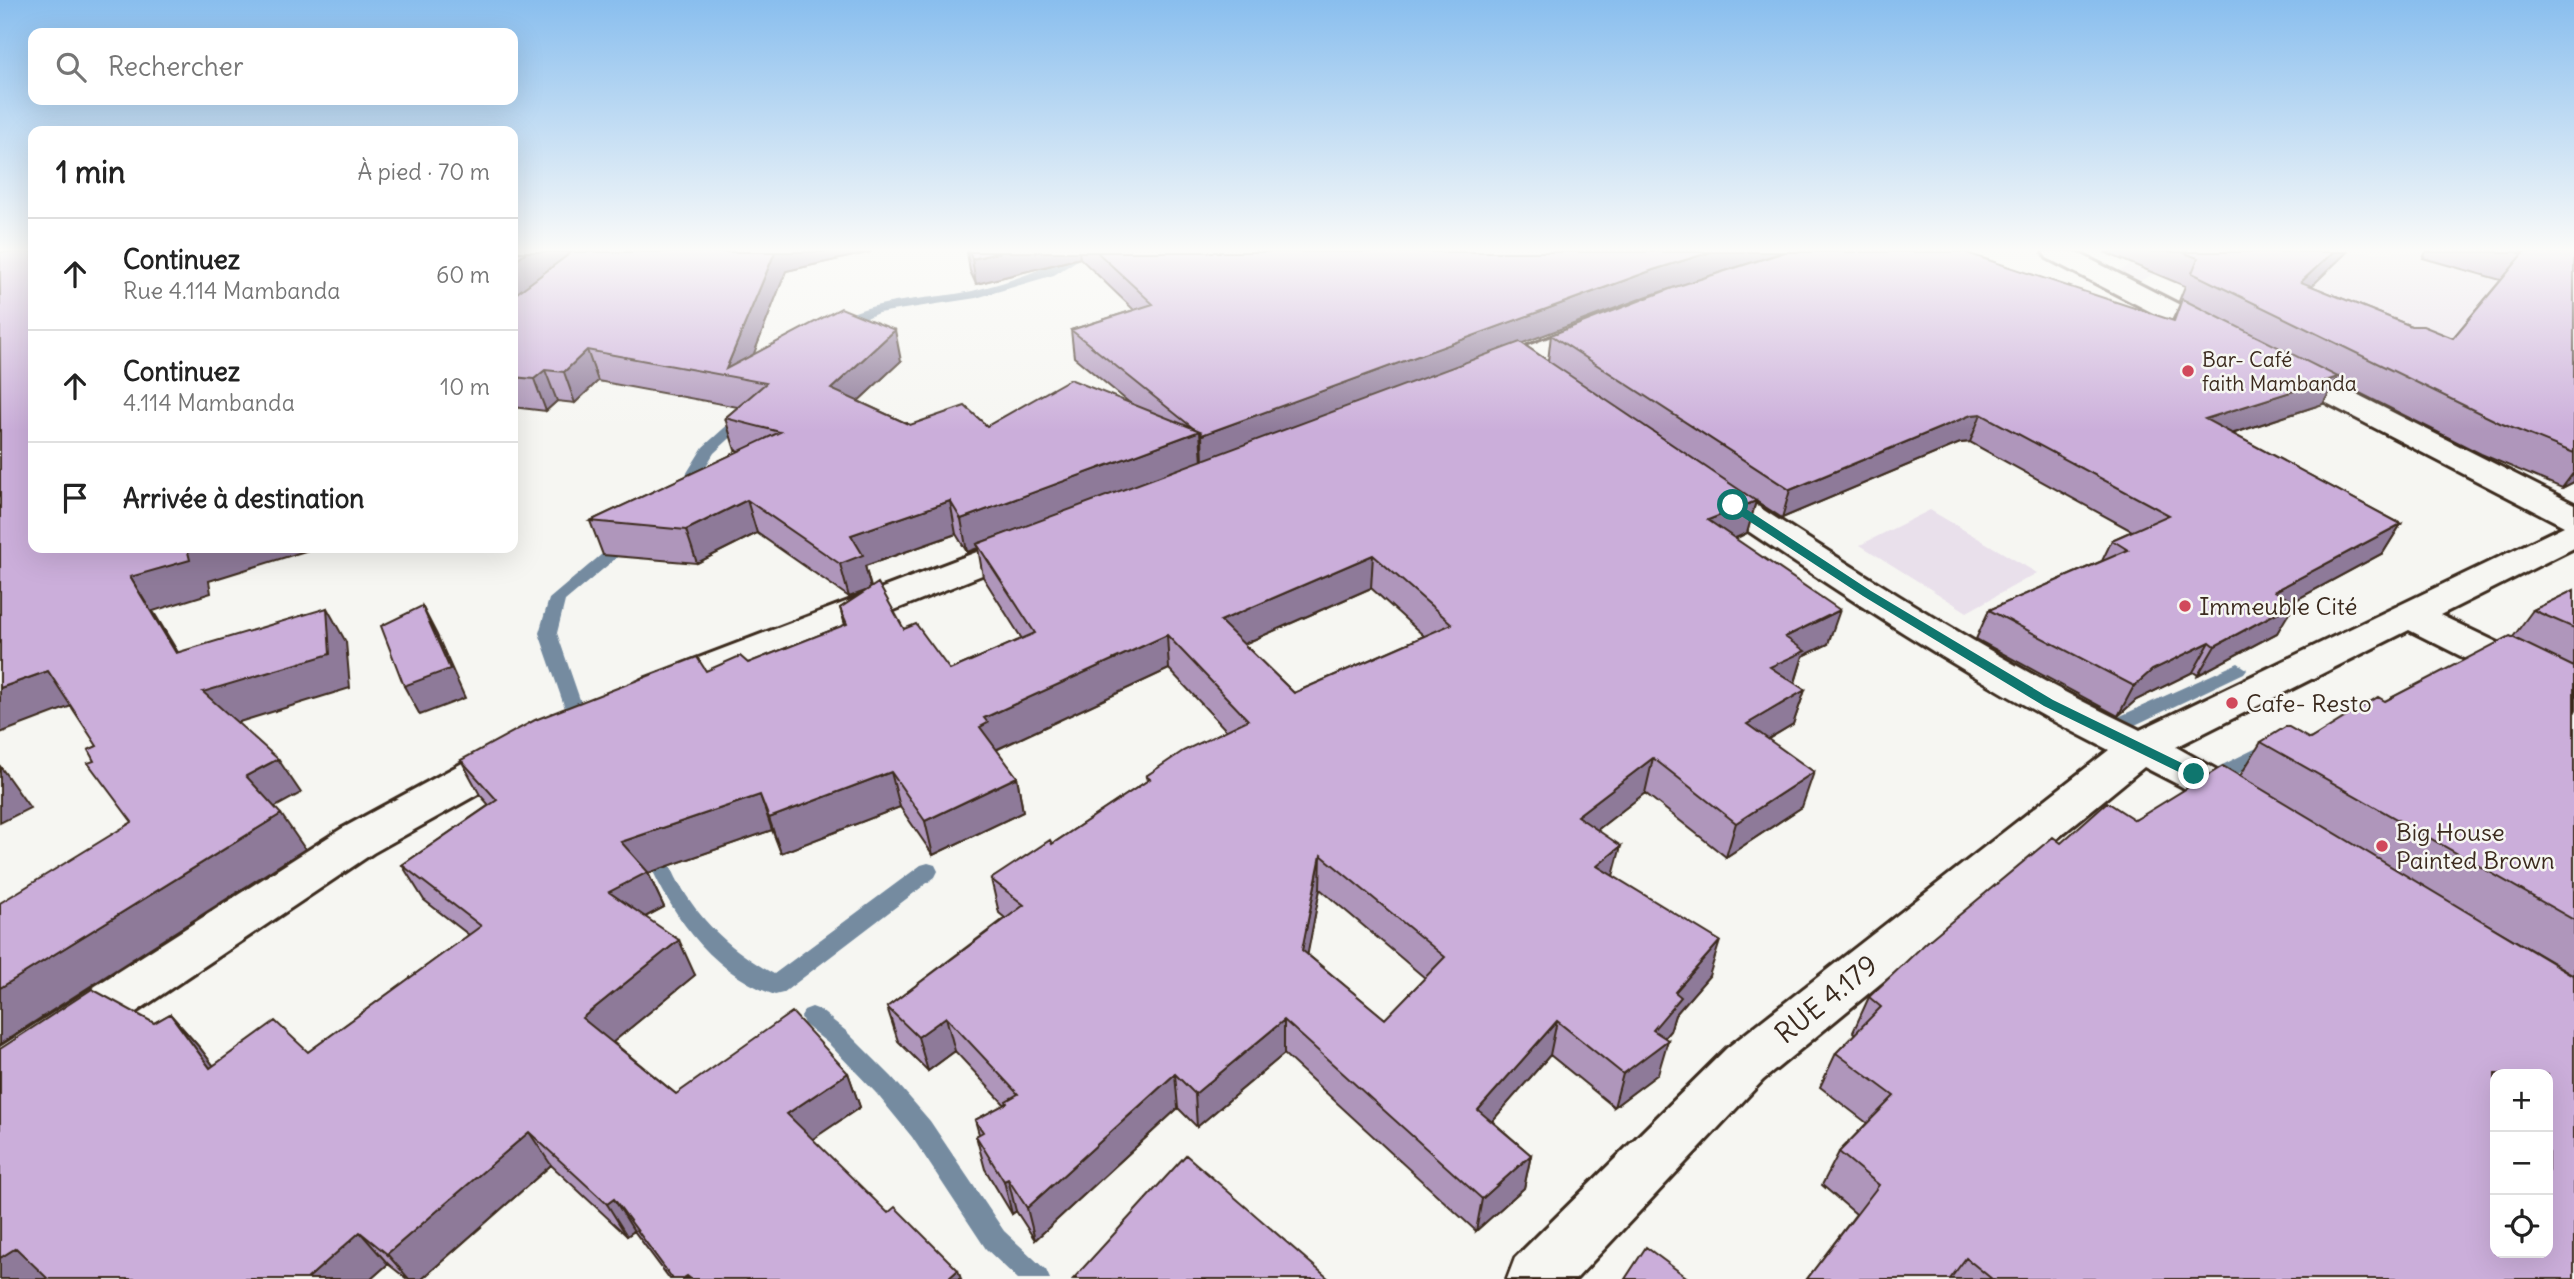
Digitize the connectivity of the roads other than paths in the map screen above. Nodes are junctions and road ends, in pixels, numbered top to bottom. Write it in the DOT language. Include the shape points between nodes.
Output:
graph roads {
  1 [pos="2172,312"];
  2 [pos="1633,314"];
  3 [pos="1520,359"];
  4 [pos="1553,383"];
  5 [pos="1454,384"];
  6 [pos="1677,467"];
  7 [pos="2574,518"];
  8 [pos="1062,531"];
  9 [pos="2574,534"];
  10 [pos="2409,615"];
  11 [pos="2574,696"];
  12 [pos="624,703"];
  13 [pos="548,737"];
  14 [pos="2141,747"];
  15 [pos="2277,825"];
  16 [pos="0,1075"];
  17 [pos="1536,1279"];
  1 -- 7 [label="street"];
  2 -- 3 [label="street"];
  3 -- 4 [label="street"];
  3 -- 5 [label="street"];
  6 -- 14 [label="street" via="1901,614 2049,703"];
  8 -- 12 [label="street"];
  9 -- 10 [label="street, RUE 4.179"];
  10 -- 11 [label="street"];
  10 -- 14 [label="street, RUE 4.179"];
  13 -- 16 [label="street" via="357,841"];
  14 -- 15 [label="street"];
  14 -- 17 [label="street, RUE 4.179" via="1745,1064"];
}
